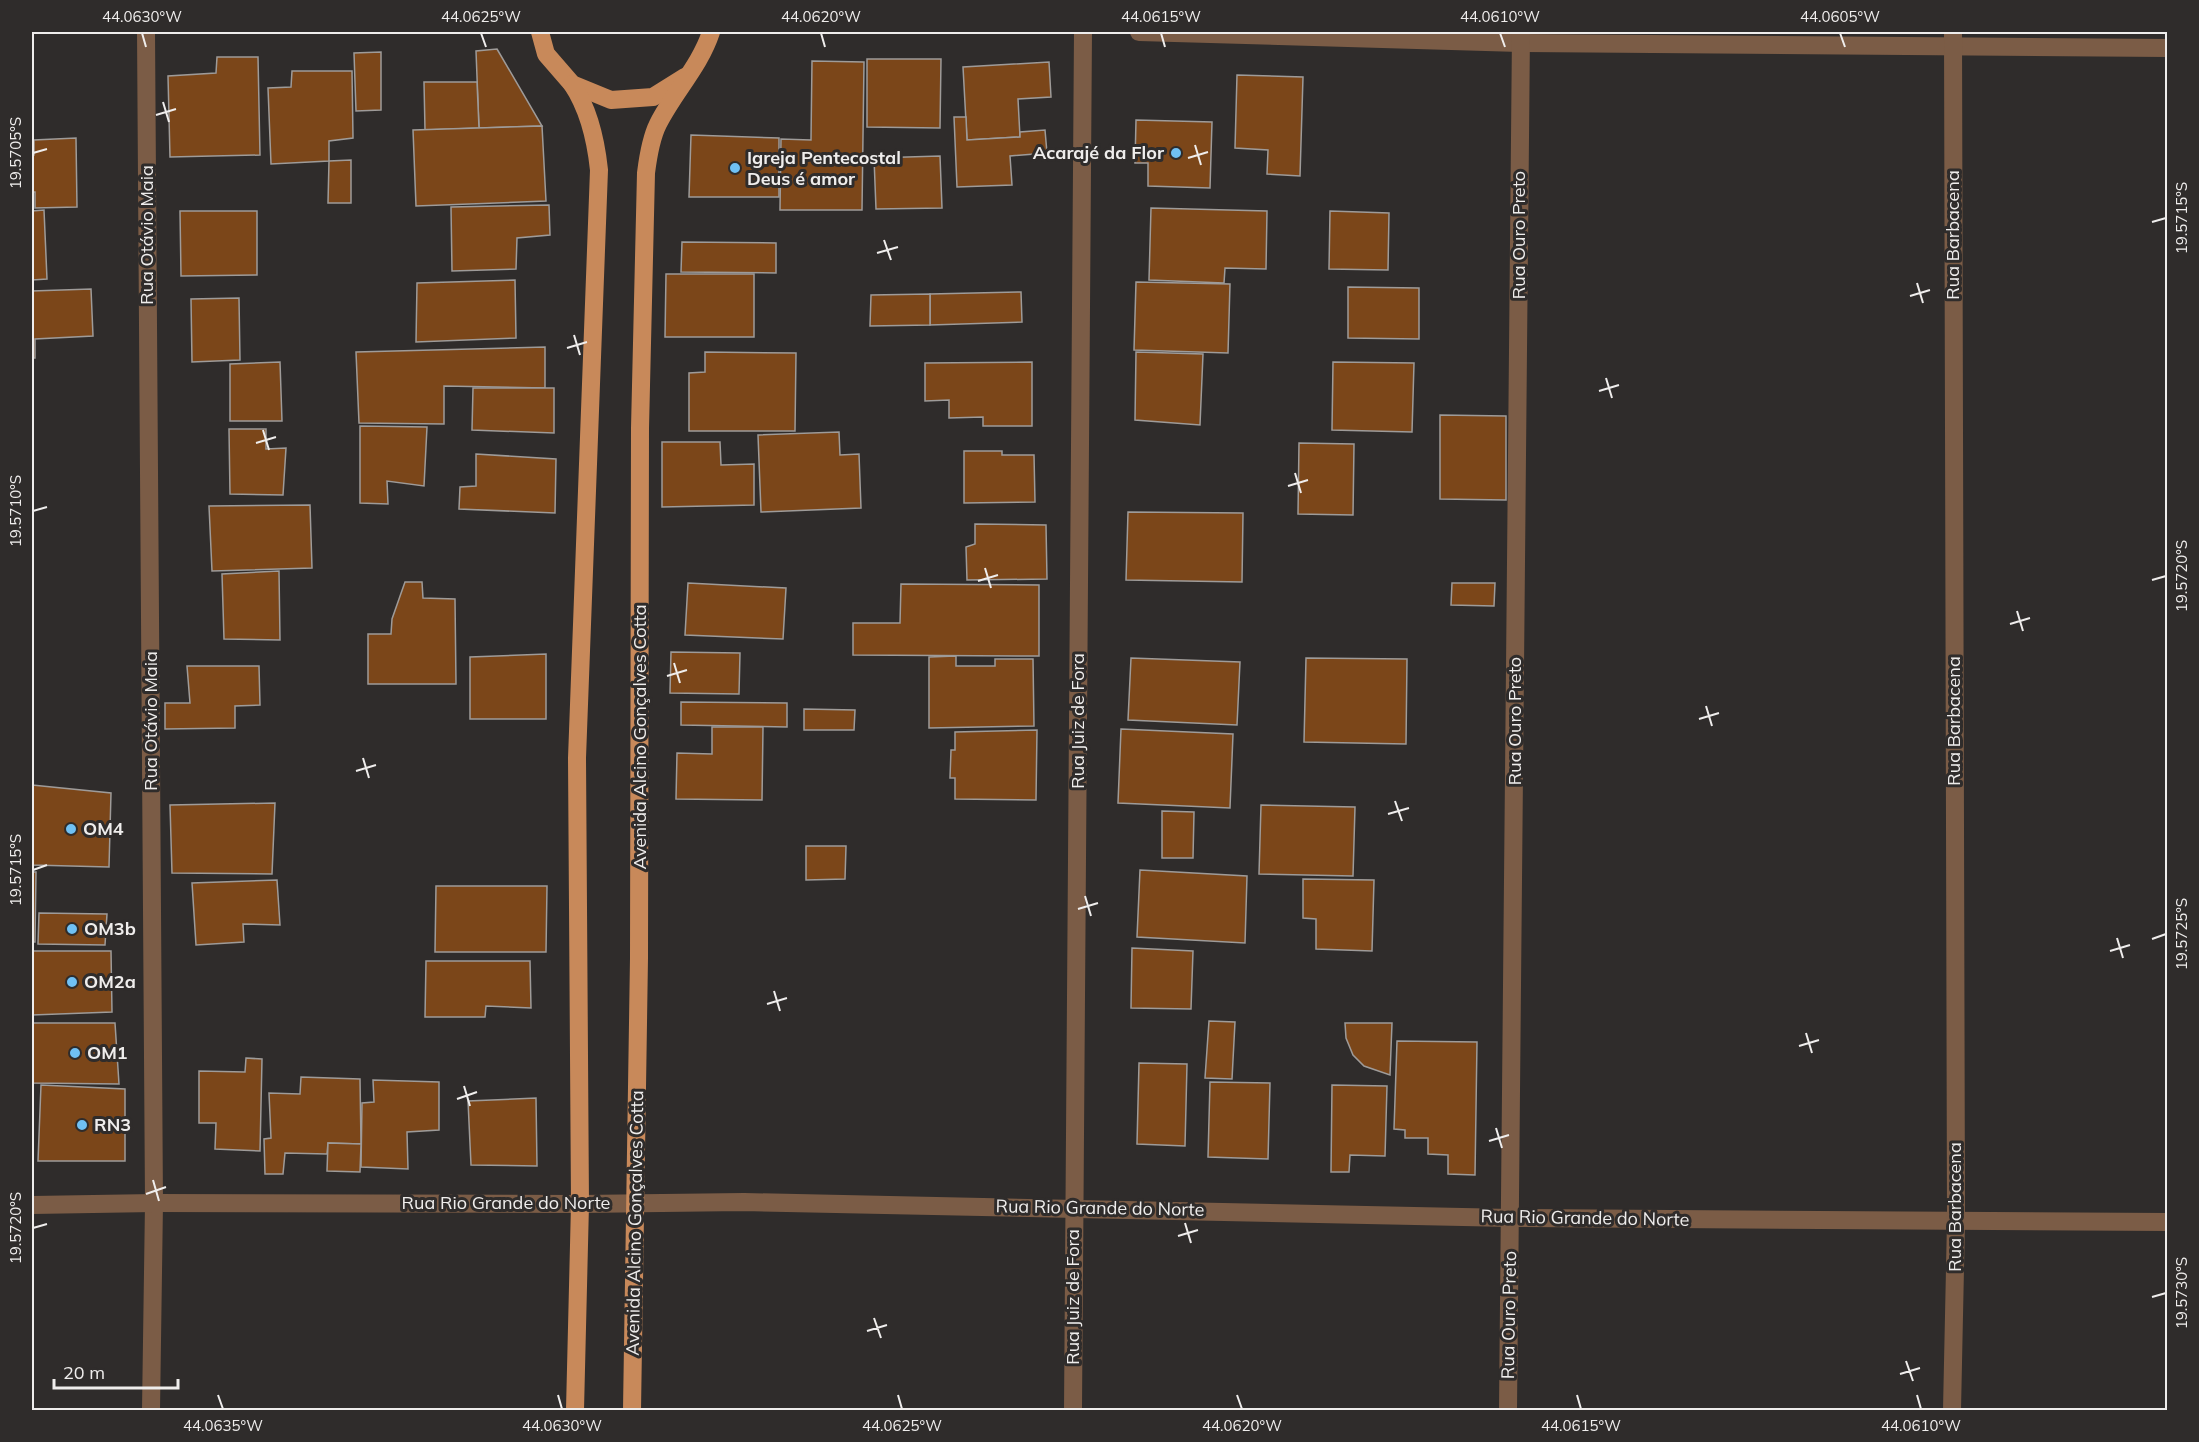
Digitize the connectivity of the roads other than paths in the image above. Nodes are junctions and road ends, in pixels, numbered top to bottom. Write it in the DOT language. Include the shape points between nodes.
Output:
graph roads {
  1 [pos="146,32"];
  2 [pos="540,32"];
  3 [pos="711,32"];
  4 [pos="1083,32"];
  5 [pos="1139,32"];
  6 [pos="1521,37"];
  7 [pos="1953,38"];
  8 [pos="2168,48"];
  9 [pos="689,74"];
  10 [pos="572,84"];
  11 [pos="636,1202"];
  12 [pos="154,1203"];
  13 [pos="580,1204"];
  14 [pos="32,1205"];
  15 [pos="1074,1207"];
  16 [pos="1511,1218"];
  17 [pos="1956,1221"];
  18 [pos="2168,1222"];
  19 [pos="151,1410"];
  20 [pos="575,1410"];
  21 [pos="632,1410"];
  22 [pos="1073,1410"];
  23 [pos="1508,1410"];
  24 [pos="1952,1410"];
  1 -- 12 [label="street, Rua Otávio Maia"];
  2 -- 10 [label="main road" via="546,54"];
  3 -- 9 [label="main road, Avenida Alcino Gonçalves Cotta" via="705,51"];
  4 -- 15 [label="street, Rua Juiz de Fora"];
  5 -- 6 [label="street"];
  6 -- 7 [label="street"];
  6 -- 16 [label="street, Rua Ouro Preto"];
  7 -- 8 [label="street"];
  7 -- 17 [label="street, Rua Barbacena"];
  9 -- 10 [label="main road" via="653,97 611,100"];
  9 -- 11 [label="main road, Avenida Alcino Gonçalves Cotta" via="658,125 646,173 640,428"];
  10 -- 13 [label="main road" via="592,132 599,170 577,758"];
  11 -- 13 [label="street, Rua Rio Grande do Norte"];
  11 -- 15 [label="street, Rua Rio Grande do Norte"];
  11 -- 21 [label="main road, Avenida Alcino Gonçalves Cotta"];
  12 -- 13 [label="street, Rua Rio Grande do Norte"];
  12 -- 14 [label="street, Rua Rio Grande do Norte"];
  12 -- 19 [label="street, Rua Otávio Maia"];
  13 -- 20 [label="main road"];
  15 -- 16 [label="street, Rua Rio Grande do Norte"];
  15 -- 22 [label="street, Rua Juiz de Fora"];
  16 -- 17 [label="street, Rua Rio Grande do Norte"];
  16 -- 23 [label="street, Rua Ouro Preto"];
  17 -- 18 [label="street, Rua Rio Grande do Norte"];
  17 -- 24 [label="street, Rua Barbacena"];
}
